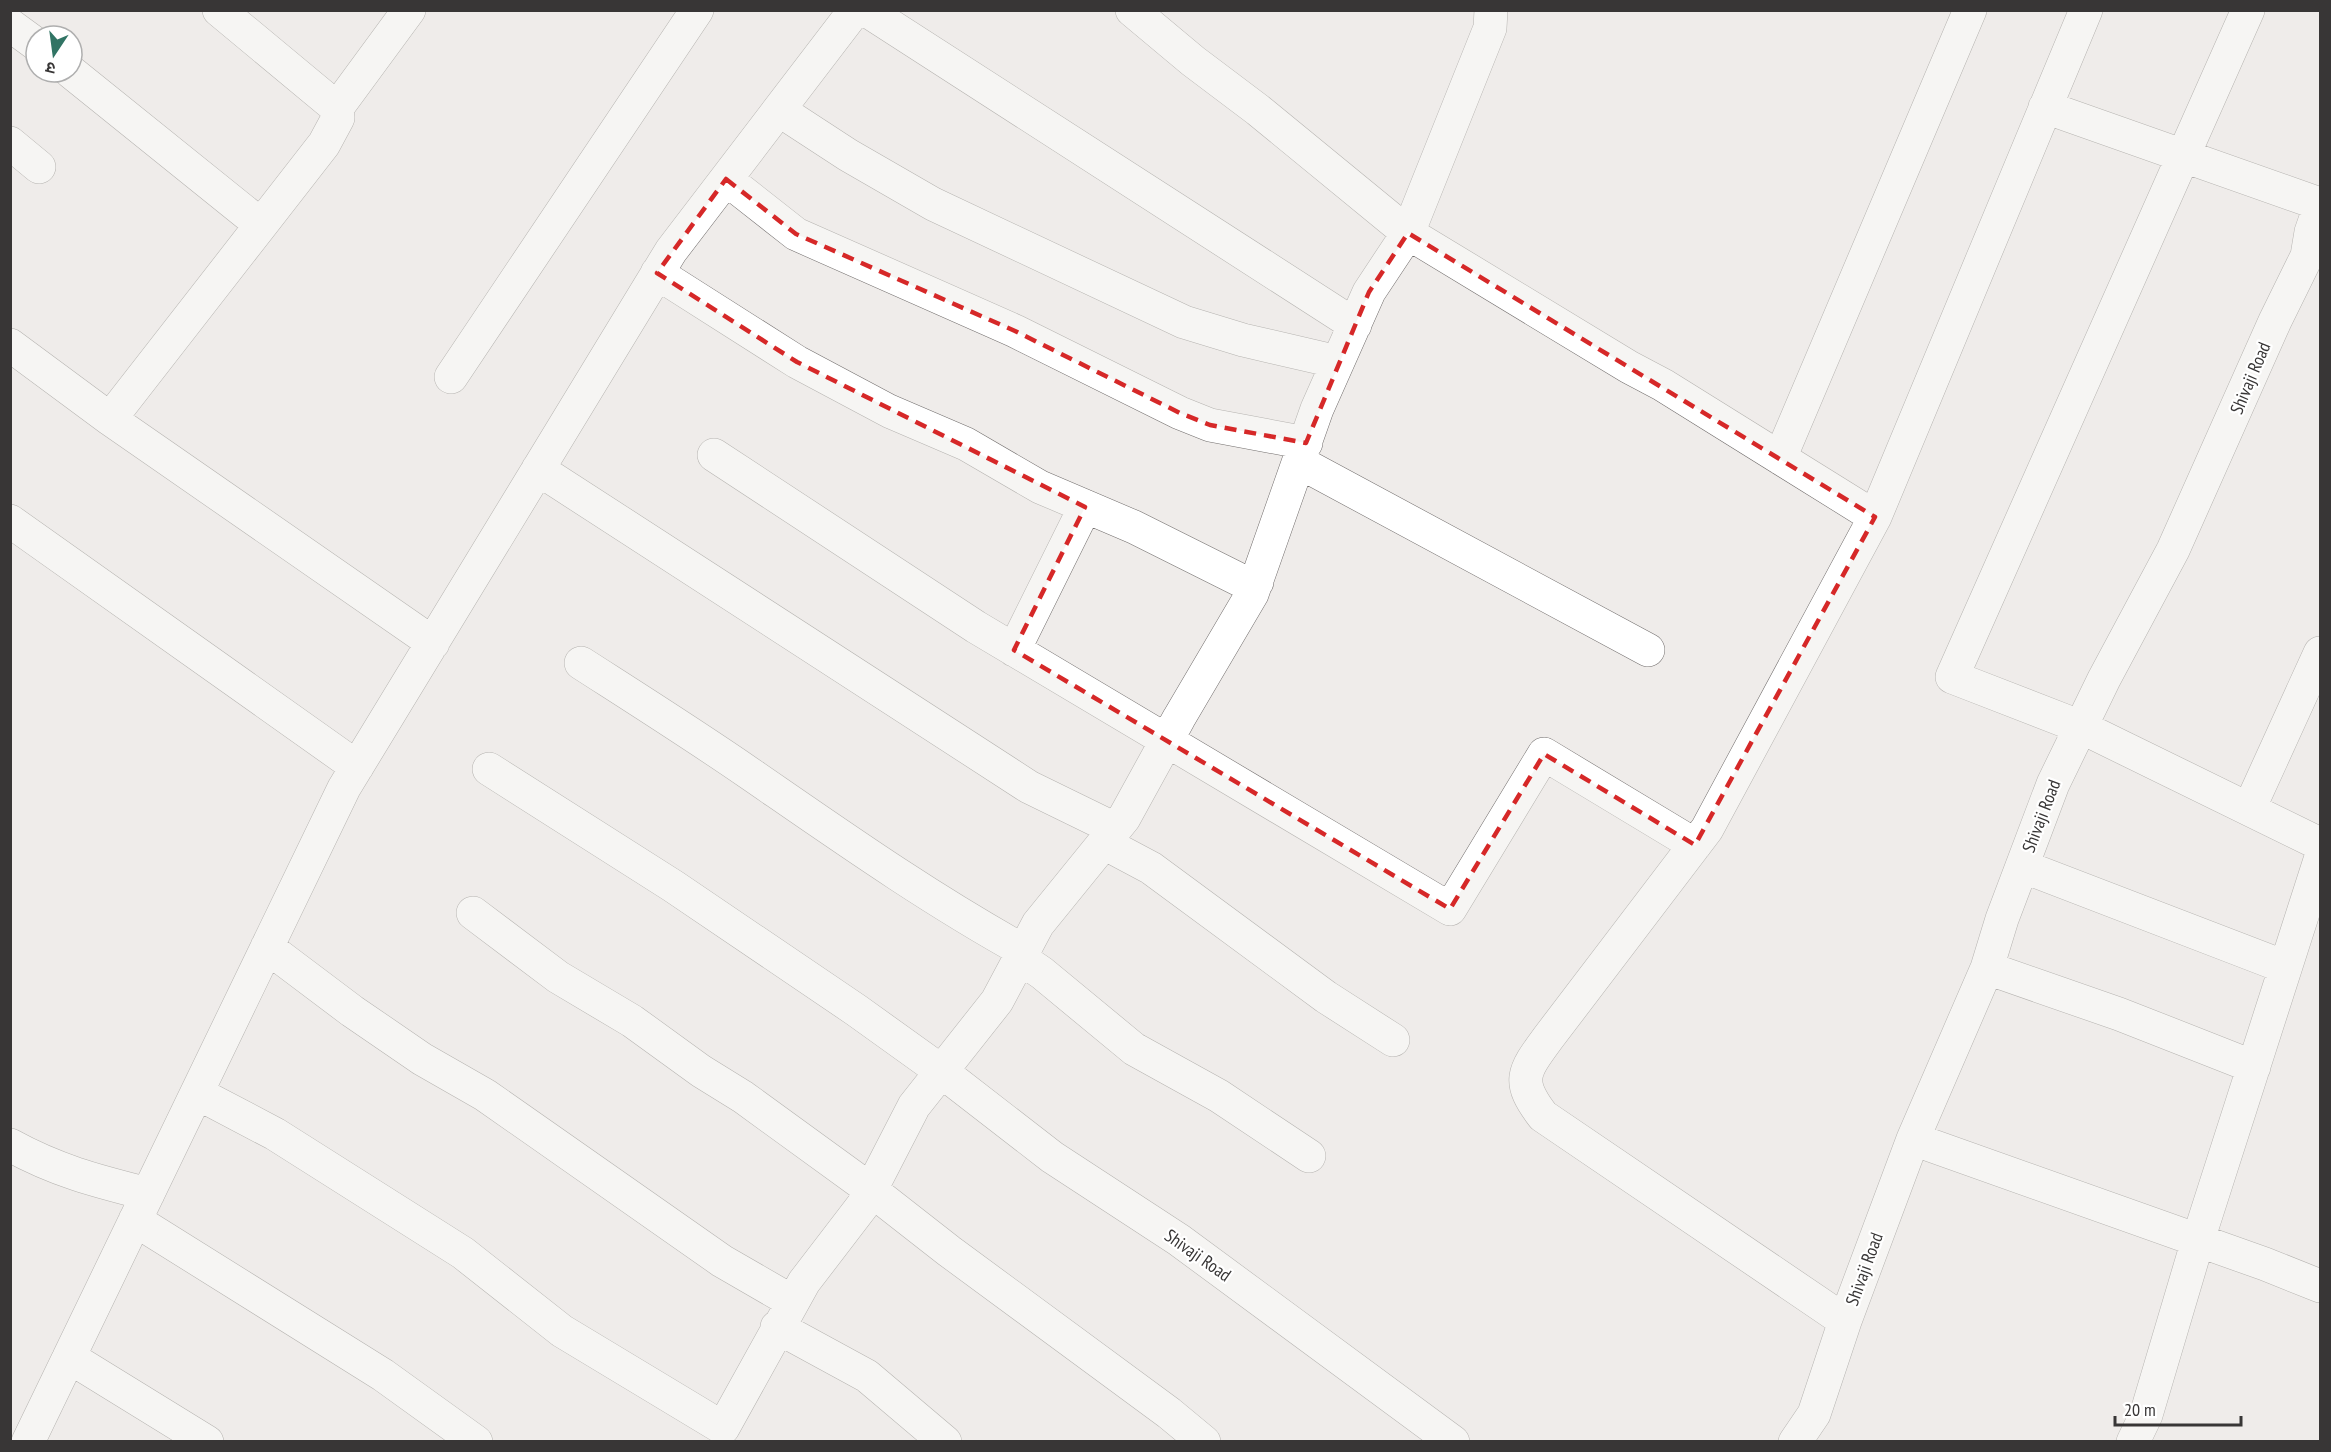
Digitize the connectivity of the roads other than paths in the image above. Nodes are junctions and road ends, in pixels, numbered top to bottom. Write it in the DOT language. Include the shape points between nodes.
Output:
graph roads {
  1 [pos="219,10"];
  2 [pos="409,10"];
  3 [pos="696,10"];
  4 [pos="855,10"];
  5 [pos="866,10"];
  6 [pos="1132,10"];
  7 [pos="1970,10"];
  8 [pos="2086,10"];
  9 [pos="2248,10"];
  10 [pos="1494,16"];
  11 [pos="10,25"];
  12 [pos="24,35"];
  13 [pos="84,82"];
  14 [pos="2045,107"];
  15 [pos="337,108"];
  16 [pos="779,110"];
  17 [pos="10,143"];
  18 [pos="2183,156"];
  19 [pos="39,167"];
  20 [pos="726,179"];
  21 [pos="2320,205"];
  22 [pos="261,225"];
  23 [pos="1408,233"];
  24 [pos="2314,263"];
  25 [pos="657,273"];
  26 [pos="1355,325"];
  27 [pos="10,345"];
  28 [pos="1338,362"];
  29 [pos="451,377"];
  30 [pos="110,419"];
  31 [pos="1303,452"];
  32 [pos="714,455"];
  33 [pos="1780,458"];
  34 [pos="538,469"];
  35 [pos="1085,507"];
  36 [pos="1875,517"];
  37 [pos="10,520"];
  38 [pos="1257,582"];
  39 [pos="433,643"];
  40 [pos="1014,650"];
  41 [pos="1648,650"];
  42 [pos="2320,654"];
  43 [pos="580,663"];
  44 [pos="2081,727"];
  45 [pos="1168,739"];
  46 [pos="357,767"];
  47 [pos="489,769"];
  48 [pos="2249,809"];
  49 [pos="1110,836"];
  50 [pos="2320,844"];
  51 [pos="1695,845"];
  52 [pos="2320,860"];
  53 [pos="2022,867"];
  54 [pos="473,913"];
  55 [pos="267,947"];
  56 [pos="1022,955"];
  57 [pos="2285,967"];
  58 [pos="1987,968"];
  59 [pos="1393,1040"];
  60 [pos="2253,1067"];
  61 [pos="941,1071"];
  62 [pos="197,1093"];
  63 [pos="1913,1139"];
  64 [pos="10,1145"];
  65 [pos="1309,1156"];
  66 [pos="870,1190"];
  67 [pos="142,1207"];
  68 [pos="2198,1240"];
  69 [pos="2320,1286"];
  70 [pos="785,1315"];
  71 [pos="1845,1321"];
  72 [pos="69,1357"];
  73 [pos="725,1437"];
  74 [pos="28,1442"];
  75 [pos="207,1442"];
  76 [pos="476,1442"];
  77 [pos="945,1442"];
  78 [pos="1204,1442"];
  79 [pos="1453,1442"];
  80 [pos="1795,1442"];
  81 [pos="2133,1442"];
  1 -- 15 [label="street"];
  2 -- 15 [label="street"];
  3 -- 29 [label="street"];
  4 -- 16 [label="street"];
  5 -- 26 [label="street"];
  6 -- 23 [label="street"];
  7 -- 33 [label="street"];
  8 -- 14 [label="street"];
  9 -- 18 [label="street"];
  10 -- 23 [label="street"];
  11 -- 12 [label="street"];
  13 -- 22 [label="street"];
  14 -- 18 [label="street"];
  14 -- 36 [label="street"];
  15 -- 22 [label="street" via="339,118 324,144"];
  16 -- 20 [label="street"];
  16 -- 28 [label="street" via="933,204 1184,322"];
  17 -- 19 [label="street"];
  18 -- 21 [label="street"];
  18 -- 44 [label="street" via="1952,677"];
  20 -- 25 [label="street"];
  20 -- 31 [label="street" via="796,234 1015,331 1180,413"];
  21 -- 24 [label="street, Shivaji Road" via="2311,232"];
  22 -- 30 [label="street"];
  23 -- 26 [label="street" via="1370,292"];
  23 -- 33 [label="street"];
  24 -- 44 [label="street, Shivaji Road" via="2275,321 2173,550"];
  25 -- 34 [label="street"];
  25 -- 35 [label="street" via="797,362"];
  26 -- 28 [label="street"];
  27 -- 30 [label="street"];
  28 -- 31 [label="street"];
  30 -- 39 [label="street"];
  31 -- 38 [label="street"];
  31 -- 41 [label="street"];
  32 -- 40 [label="street"];
  33 -- 36 [label="street"];
  34 -- 39 [label="street"];
  34 -- 49 [label="street" via="1029,788"];
  35 -- 38 [label="street" via="1242,581"];
  35 -- 40 [label="street"];
  36 -- 51 [label="street"];
  37 -- 46 [label="street"];
  38 -- 45 [label="street"];
  39 -- 46 [label="street"];
  40 -- 45 [label="street"];
  42 -- 48 [label="street"];
  43 -- 56 [label="street"];
  44 -- 48 [label="street"];
  44 -- 53 [label="street, Shivaji Road" via="2053,784"];
  45 -- 49 [label="street" via="1124,819"];
  45 -- 51 [label="street" via="1450,909 1544,754"];
  46 -- 55 [label="street"];
  47 -- 61 [label="street, Shivaji Road" via="673,886"];
  48 -- 50 [label="street"];
  49 -- 56 [label="street" via="1038,924"];
  49 -- 59 [label="street" via="1326,997"];
  51 -- 71 [label="street" via="1532,1060 1524,1080 1529,1098 1543,1116"];
  52 -- 57 [label="street"];
  53 -- 57 [label="street"];
  53 -- 58 [label="street, Shivaji Road"];
  54 -- 66 [label="street" via="558,977 632,1021"];
  55 -- 62 [label="street"];
  55 -- 70 [label="street" via="351,1011 484,1095 722,1261"];
  56 -- 61 [label="street" via="997,1002"];
  56 -- 65 [label="street" via="1134,1049 1219,1096"];
  57 -- 60 [label="street"];
  58 -- 60 [label="street"];
  58 -- 63 [label="street, Shivaji Road"];
  60 -- 68 [label="street"];
  61 -- 66 [label="street" via="914,1106"];
  61 -- 79 [label="street, Shivaji Road" via="1052,1157 1179,1240"];
  62 -- 67 [label="street"];
  62 -- 73 [label="street" via="275,1134 463,1253 562,1331"];
  63 -- 68 [label="street"];
  63 -- 71 [label="street, Shivaji Road"];
  64 -- 67 [label="street"];
  66 -- 70 [label="street"];
  66 -- 78 [label="street"];
  67 -- 72 [label="street"];
  67 -- 76 [label="street"];
  68 -- 69 [label="street"];
  68 -- 81 [label="street" via="2146,1415"];
  70 -- 73 [label="street"];
  70 -- 77 [label="street" via="867,1376"];
  71 -- 80 [label="street, Shivaji Road" via="1814,1414"];
  72 -- 74 [label="street"];
  72 -- 75 [label="street"];
}
